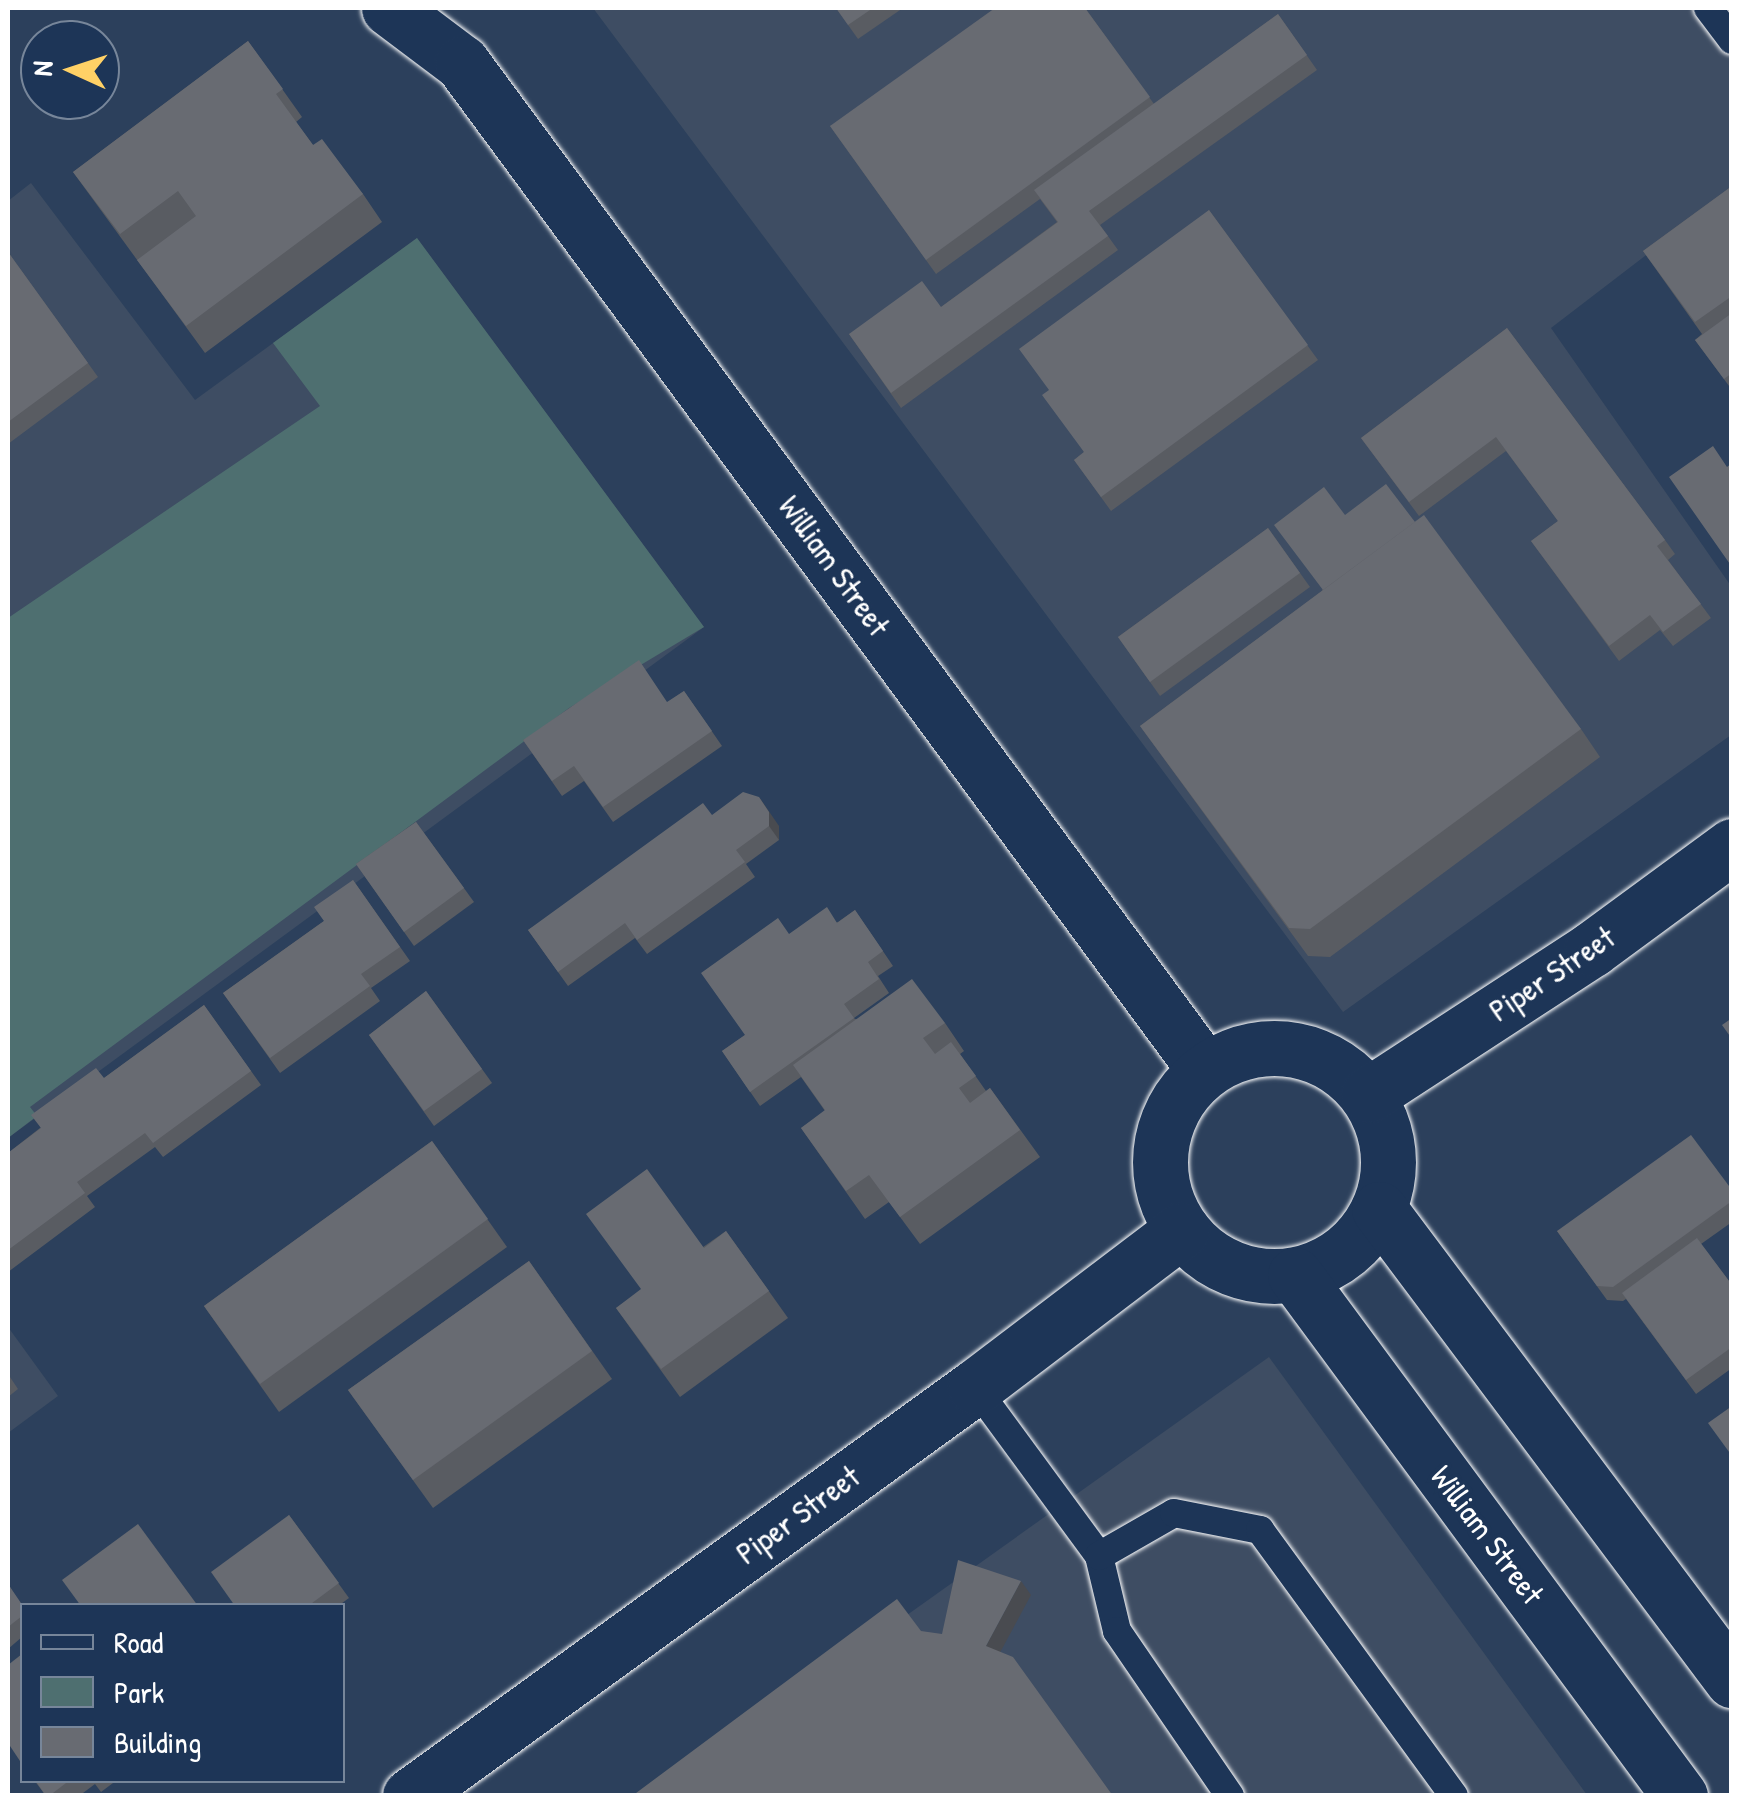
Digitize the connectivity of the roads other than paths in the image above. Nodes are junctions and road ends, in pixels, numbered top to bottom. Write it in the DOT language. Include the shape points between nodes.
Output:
graph roads {
  1 [pos="389,8"];
  2 [pos="444,8"];
  3 [pos="1708,8"];
  4 [pos="1732,40"];
  5 [pos="462,63"];
  6 [pos="1732,846"];
  7 [pos="1205,1070"];
  8 [pos="1368,1096"];
  9 [pos="1380,1209"];
  10 [pos="1182,1230"];
  11 [pos="1295,1275"];
  12 [pos="975,1387"];
  13 [pos="1099,1556"];
  14 [pos="1732,1680"];
  15 [pos="410,1796"];
  16 [pos="1230,1796"];
  17 [pos="1454,1796"];
  18 [pos="1680,1796"];
  1 -- 5 [label="street, William Street"];
  2 -- 5 [label="street, William Street"];
  3 -- 4 [label="lane"];
  5 -- 7 [label="street, William Street"];
  6 -- 8 [label="street, Piper Street" via="1592,949"];
  7 -- 8 [label="street" via="1237,1053 1274,1046 1310,1052 1343,1069"];
  7 -- 10 [label="street" via="1183,1091 1161,1146 1168,1204"];
  8 -- 9 [label="street" via="1384,1131 1389,1171"];
  9 -- 11 [label="street" via="1345,1252"];
  9 -- 14 [label="street"];
  10 -- 11 [label="street" via="1232,1269"];
  10 -- 12 [label="street, Piper Street"];
  11 -- 18 [label="street, William Street"];
  12 -- 13 [label="lane"];
  12 -- 15 [label="street, Piper Street"];
  13 -- 16 [label="lane" via="1116,1631"];
  13 -- 17 [label="lane" via="1174,1514 1260,1530"];
}
